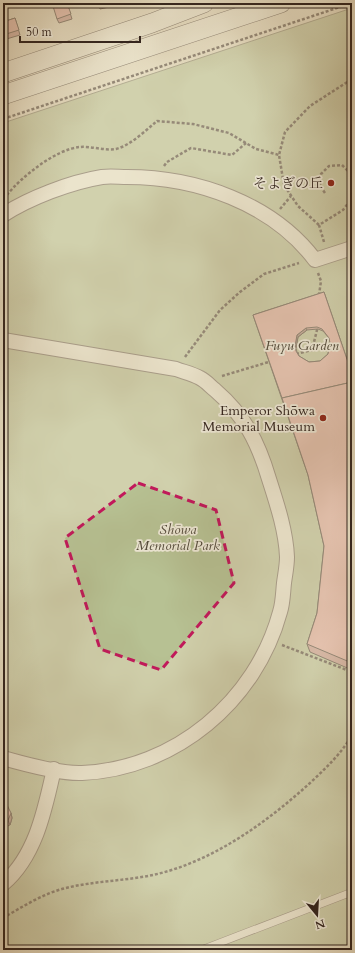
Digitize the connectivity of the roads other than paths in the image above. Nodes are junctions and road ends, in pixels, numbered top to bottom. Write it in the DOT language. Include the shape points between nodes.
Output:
graph roads {
  1 [pos="204,3"];
  2 [pos="281,3"];
  3 [pos="3,73"];
  4 [pos="3,95"];
  5 [pos="3,215"];
  6 [pos="352,248"];
  7 [pos="3,340"];
  8 [pos="3,758"];
  9 [pos="54,769"];
  10 [pos="3,884"];
  11 [pos="352,892"];
  12 [pos="201,950"];
  1 -- 3 [label="main road"];
  2 -- 4 [label="main road"];
  5 -- 6 [label="street" via="55,190 102,177 156,178 190,183 228,196 273,219 302,242 315,260"];
  7 -- 9 [label="street" via="176,369 200,378 232,405 261,451 277,504 287,558 280,611 269,641 246,682 225,710 175,747 147,760 110,771 80,774"];
  8 -- 9 [label="street"];
  9 -- 10 [label="street" via="36,836 25,856"];
  11 -- 12 [label="lane"];
}
